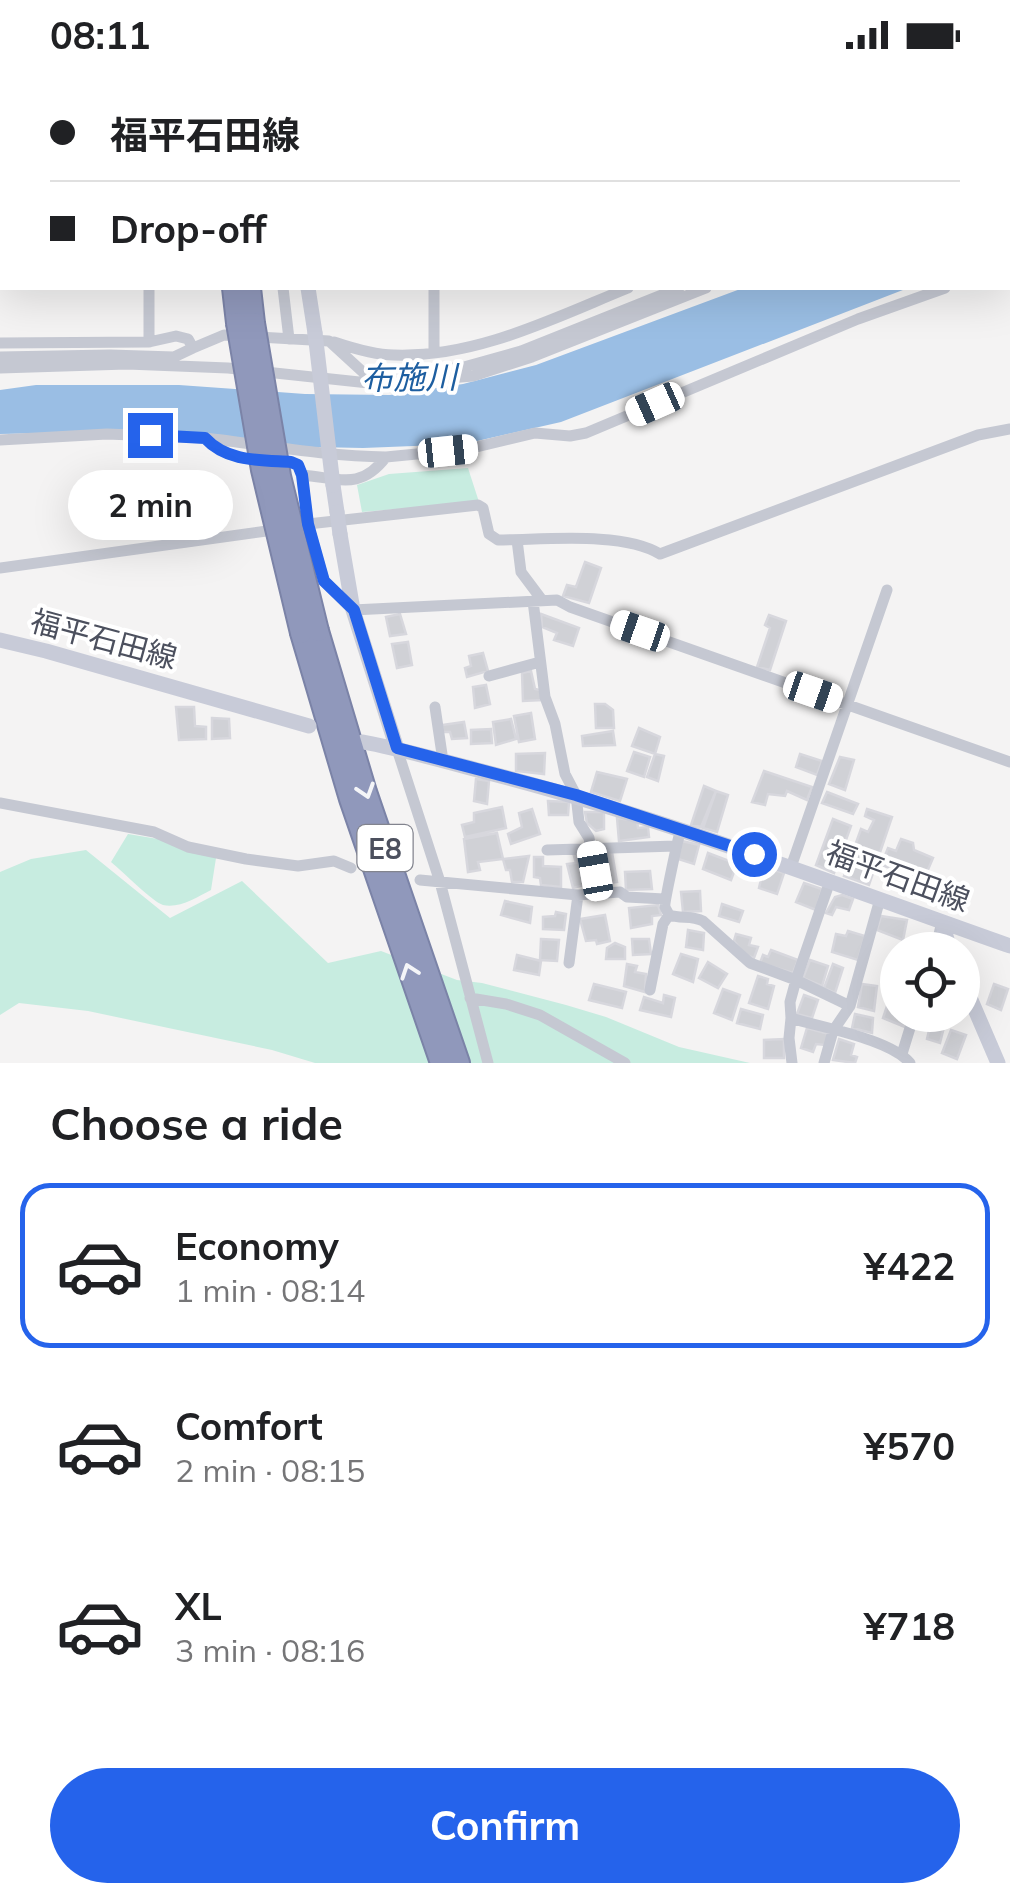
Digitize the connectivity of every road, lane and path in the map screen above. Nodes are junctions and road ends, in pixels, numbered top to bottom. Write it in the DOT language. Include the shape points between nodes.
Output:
graph roads {
  1 [pos="150,290"];
  2 [pos="233,290"];
  3 [pos="250,290"];
  4 [pos="283,290"];
  5 [pos="309,290"];
  6 [pos="434,290"];
  7 [pos="623,290"];
  8 [pos="674,290"];
  9 [pos="701,290"];
  10 [pos="939,290"];
  11 [pos="245,323"];
  12 [pos="322,337"];
  13 [pos="289,339"];
  14 [pos="149,342"];
  15 [pos="0,343"];
  16 [pos="193,348"];
  17 [pos="434,353"];
  18 [pos="0,358"];
  19 [pos="0,368"];
  20 [pos="1010,429"];
  21 [pos="205,438"];
  22 [pos="0,440"];
  23 [pos="386,457"];
  24 [pos="302,475"];
  25 [pos="308,524"];
  26 [pos="518,540"];
  27 [pos="0,568"];
  28 [pos="887,590"];
  29 [pos="537,601"];
  30 [pos="354,610"];
  31 [pos="309,632"];
  32 [pos="0,640"];
  33 [pos="540,662"];
  34 [pos="489,676"];
  35 [pos="848,705"];
  36 [pos="435,707"];
  37 [pos="308,726"];
  38 [pos="364,742"];
  39 [pos="397,748"];
  40 [pos="444,761"];
  41 [pos="1010,762"];
  42 [pos="576,795"];
  43 [pos="0,804"];
  44 [pos="681,829"];
  45 [pos="676,846"];
  46 [pos="591,848"];
  47 [pos="547,850"];
  48 [pos="791,866"];
  49 [pos="351,868"];
  50 [pos="420,880"];
  51 [pos="440,882"];
  52 [pos="830,882"];
  53 [pos="598,892"];
  54 [pos="578,895"];
  55 [pos="664,899"];
  56 [pos="880,899"];
  57 [pos="669,915"];
  58 [pos="942,922"];
  59 [pos="940,932"];
  60 [pos="945,932"];
  61 [pos="1010,946"];
  62 [pos="569,963"];
  63 [pos="796,980"];
  64 [pos="650,990"];
  65 [pos="470,998"];
  66 [pos="850,1006"];
  67 [pos="791,1018"];
  68 [pos="980,1021"];
  69 [pos="833,1031"];
  70 [pos="911,1032"];
  71 [pos="906,1058"];
  72 [pos="441,1063"];
  73 [pos="459,1063"];
  74 [pos="488,1063"];
  75 [pos="625,1063"];
  76 [pos="792,1063"];
  77 [pos="824,1063"];
  78 [pos="998,1063"];
  1 -- 14 [label="street"];
  2 -- 11 [label="highway, E8"];
  3 -- 11 [label="highway, E8"];
  4 -- 13 [label="street"];
  5 -- 12 [label="main road"];
  6 -- 17 [label="street"];
  7 -- 17 [label="street" via="497,340"];
  8 -- 12 [label="street" via="521,352 464,367 366,374"];
  9 -- 19 [label="street" via="473,376 378,384 212,367"];
  10 -- 23 [label="street" via="586,434 535,433 468,449"];
  11 -- 31 [label="highway, E8, bridge"];
  12 -- 13 [label="street"];
  12 -- 17 [label="street" via="392,356"];
  12 -- 30 [label="main road, bridge" via="337,512"];
  13 -- 16 [label="street" via="224,335"];
  14 -- 15 [label="street"];
  14 -- 16 [label="street" via="176,336"];
  16 -- 18 [label="street" via="174,357"];
  20 -- 26 [label="street" via="978,435 660,554 611,540"];
  21 -- 22 [label="street"];
  21 -- 23 [label="street"];
  21 -- 24 [label="street" via="228,455 291,462"];
  23 -- 24 [label="street" via="360,480"];
  24 -- 25 [label="street"];
  25 -- 26 [label="street" via="478,505 489,534"];
  25 -- 27 [label="street"];
  25 -- 30 [label="street" via="324,581"];
  26 -- 29 [label="street" via="521,572"];
  28 -- 35 [label="street"];
  29 -- 30 [label="street"];
  29 -- 33 [label="street"];
  29 -- 35 [label="street" via="557,600"];
  30 -- 39 [label="main road"];
  72 -- 31 [label="highway, E8, one-way" via="355,814"];
  31 -- 73 [label="highway, E8, one-way"];
  32 -- 37 [label="main road, 福平石田線"];
  33 -- 34 [label="street"];
  33 -- 42 [label="street" via="565,774"];
  35 -- 41 [label="street"];
  35 -- 48 [label="street"];
  36 -- 40 [label="street"];
  38 -- 39 [label="main road, 福平石田線"];
  39 -- 40 [label="main road, 福平石田線"];
  39 -- 51 [label="street"];
  40 -- 42 [label="main road, 福平石田線"];
  42 -- 44 [label="main road, 福平石田線"];
  42 -- 46 [label="street"];
  43 -- 49 [label="street" via="154,832 246,859 298,866 334,860"];
  44 -- 45 [label="street"];
  44 -- 48 [label="main road, 福平石田線"];
  45 -- 46 [label="street"];
  45 -- 55 [label="street"];
  46 -- 47 [label="street"];
  46 -- 53 [label="street"];
  48 -- 52 [label="main road, 福平石田線"];
  50 -- 51 [label="street"];
  51 -- 54 [label="street"];
  51 -- 65 [label="street"];
  52 -- 56 [label="main road, 福平石田線"];
  52 -- 63 [label="street"];
  53 -- 54 [label="street"];
  53 -- 55 [label="street"];
  54 -- 62 [label="street"];
  55 -- 57 [label="street"];
  56 -- 58 [label="main road, 福平石田線"];
  56 -- 66 [label="street"];
  57 -- 63 [label="street" via="704,921 750,963"];
  57 -- 64 [label="street"];
  58 -- 59 [label="street"];
  58 -- 60 [label="main road"];
  58 -- 61 [label="main road, 福平石田線"];
  63 -- 66 [label="street"];
  63 -- 67 [label="street"];
  65 -- 74 [label="street"];
  65 -- 75 [label="street" via="540,1015"];
  66 -- 69 [label="street"];
  67 -- 69 [label="street"];
  67 -- 76 [label="street"];
  68 -- 78 [label="main road"];
  69 -- 71 [label="street" via="885,1044"];
  69 -- 77 [label="street"];
  70 -- 71 [label="street"];
}
